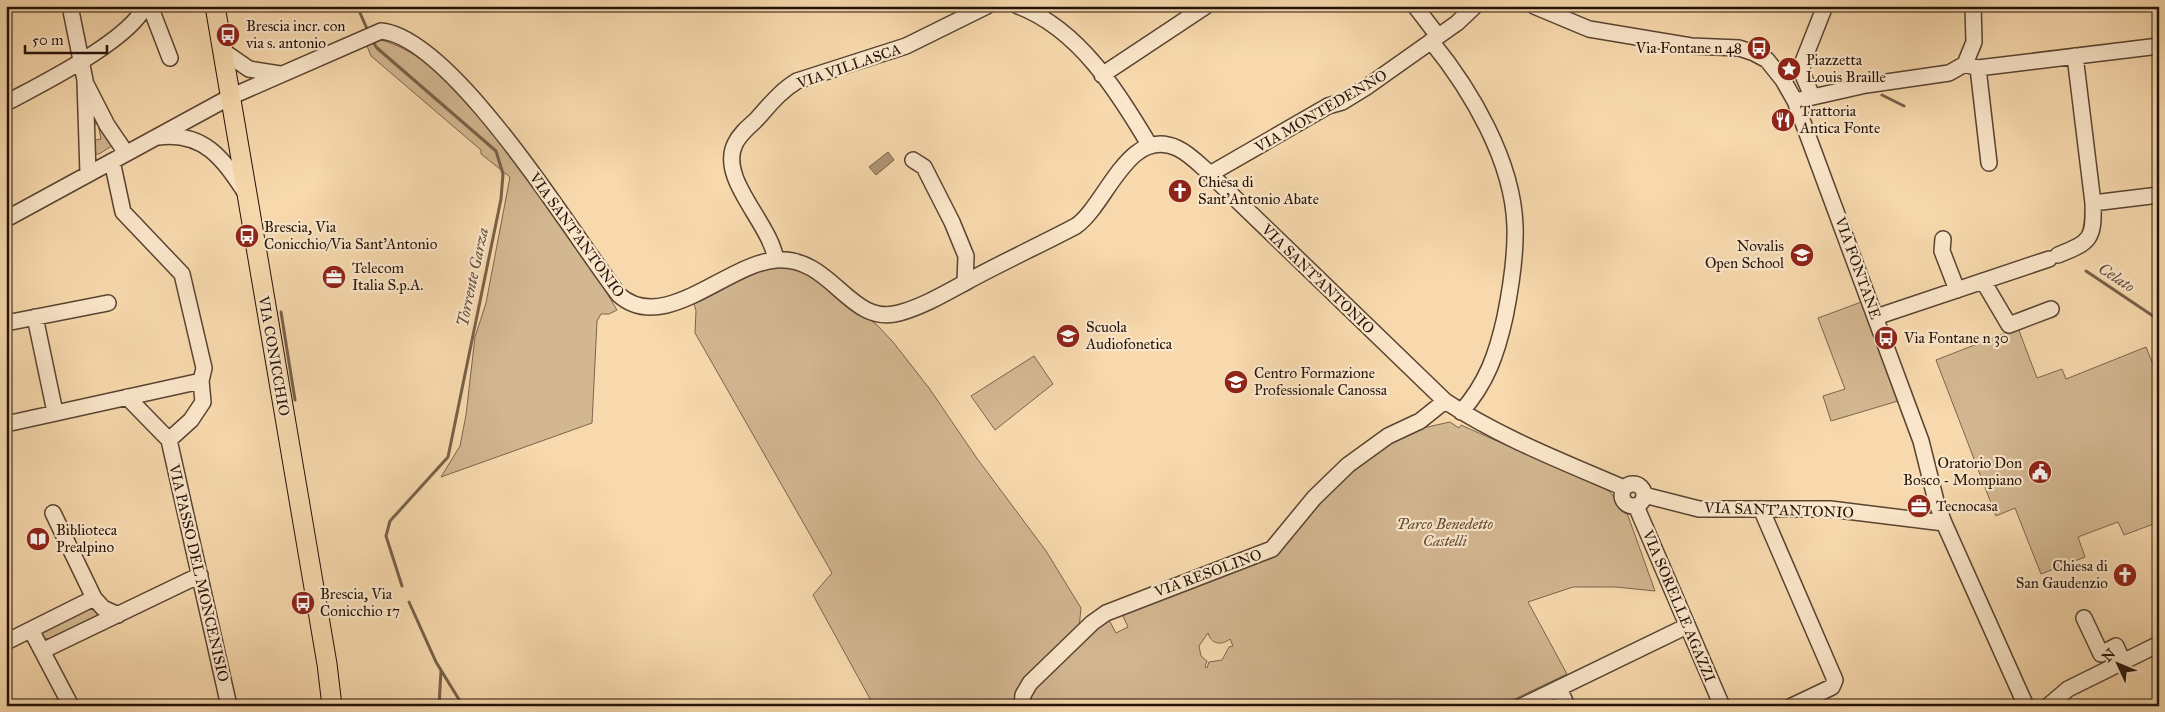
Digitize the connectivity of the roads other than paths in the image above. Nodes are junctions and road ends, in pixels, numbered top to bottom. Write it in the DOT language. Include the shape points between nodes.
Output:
graph roads {
  1 [pos="70,6"];
  2 [pos="145,6"];
  3 [pos="150,6"];
  4 [pos="215,6"];
  5 [pos="987,6"];
  6 [pos="1018,6"];
  7 [pos="1206,6"];
  8 [pos="1415,6"];
  9 [pos="1475,6"];
  10 [pos="1534,6"];
  11 [pos="1825,6"];
  12 [pos="1972,6"];
  13 [pos="1435,39"];
  14 [pos="2159,46"];
  15 [pos="222,51"];
  16 [pos="2075,56"];
  17 [pos="170,58"];
  18 [pos="82,60"];
  19 [pos="1972,66"];
  20 [pos="281,74"];
  21 [pos="1102,74"];
  22 [pos="84,80"];
  23 [pos="1812,96"];
  24 [pos="230,97"];
  25 [pos="1795,102"];
  26 [pos="6,103"];
  27 [pos="151,138"];
  28 [pos="1150,146"];
  29 [pos="126,153"];
  30 [pos="112,161"];
  31 [pos="918,161"];
  32 [pos="1989,163"];
  33 [pos="88,174"];
  34 [pos="1210,174"];
  35 [pos="245,192"];
  36 [pos="2159,195"];
  37 [pos="2093,203"];
  38 [pos="6,219"];
  39 [pos="1943,239"];
  40 [pos="966,256"];
  41 [pos="776,260"];
  42 [pos="983,273"];
  43 [pos="1984,281"];
  44 [pos="966,282"];
  45 [pos="1956,290"];
  46 [pos="108,303"];
  47 [pos="2051,309"];
  48 [pos="35,317"];
  49 [pos="1876,317"];
  50 [pos="6,323"];
  51 [pos="201,381"];
  52 [pos="154,391"];
  53 [pos="127,397"];
  54 [pos="1445,401"];
  55 [pos="55,412"];
  56 [pos="1461,412"];
  57 [pos="144,415"];
  58 [pos="6,424"];
  59 [pos="169,440"];
  60 [pos="1640,500"];
  61 [pos="1762,510"];
  62 [pos="54,513"];
  63 [pos="1944,523"];
  64 [pos="200,575"];
  65 [pos="94,598"];
  66 [pos="118,615"];
  67 [pos="2084,618"];
  68 [pos="1687,626"];
  69 [pos="30,630"];
  70 [pos="6,642"];
  71 [pos="2159,644"];
  72 [pos="42,651"];
  73 [pos="2123,662"];
  74 [pos="1559,688"];
  75 [pos="71,706"];
  76 [pos="229,706"];
  77 [pos="332,706"];
  78 [pos="1022,706"];
  79 [pos="1522,706"];
  80 [pos="1567,706"];
  81 [pos="1722,706"];
  82 [pos="1792,706"];
  83 [pos="2026,706"];
  84 [pos="2048,706"];
  1 -- 18 [label="street"];
  2 -- 18 [label="street" via="136,20"];
  3 -- 17 [label="street"];
  4 -- 15 [label="main road, VIA CONICCHIO"];
  5 -- 41 [label="street, VIA VILLASCA" via="924,39 797,81 739,138 732,154 734,177 772,240"];
  6 -- 21 [label="street" via="1054,25"];
  7 -- 21 [label="street"];
  8 -- 13 [label="street"];
  9 -- 13 [label="street, VIA MONTEDENNO"];
  10 -- 25 [label="street, VIA FONTANE" via="1589,29 1691,46 1739,48 1754,53 1767,60"];
  11 -- 23 [label="street" via="1802,64"];
  12 -- 19 [label="street"];
  13 -- 34 [label="street, VIA MONTEDENNO" via="1351,97 1328,106"];
  13 -- 56 [label="street" via="1480,113 1505,174 1515,226 1510,289 1497,350 1483,383"];
  14 -- 16 [label="street"];
  15 -- 20 [label="street" via="249,69"];
  15 -- 24 [label="main road, VIA CONICCHIO"];
  16 -- 19 [label="street"];
  16 -- 37 [label="street"];
  18 -- 22 [label="street"];
  18 -- 26 [label="street"];
  19 -- 23 [label="street" via="1949,74 1866,84"];
  19 -- 32 [label="street"];
  20 -- 24 [label="street, VIA SANT'ANTONIO"];
  20 -- 41 [label="street, VIA SANT'ANTONIO" via="381,31 413,44 476,101 568,220 612,286 629,303 651,308 675,303 756,264"];
  21 -- 28 [label="street"];
  22 -- 29 [label="street" via="107,125"];
  22 -- 33 [label="street"];
  23 -- 25 [label="street"];
  24 -- 27 [label="street, VIA SANT'ANTONIO"];
  24 -- 35 [label="main road, VIA CONICCHIO"];
  25 -- 49 [label="street, VIA FONTANE"];
  27 -- 29 [label="street, VIA SANT'ANTONIO"];
  27 -- 35 [label="street" via="178,137 203,144 223,160"];
  28 -- 34 [label="street, VIA SANT'ANTONIO" via="1176,148"];
  28 -- 42 [label="street, VIA SANT'ANTONIO" via="1122,167 1083,221"];
  29 -- 30 [label="street, VIA SANT'ANTONIO"];
  30 -- 33 [label="street, VIA SANT'ANTONIO"];
  30 -- 51 [label="street" via="123,212 182,274 204,368"];
  31 -- 40 [label="street" via="945,207"];
  33 -- 38 [label="street, VIA SANT'ANTONIO"];
  34 -- 54 [label="street, VIA SANT'ANTONIO"];
  35 -- 77 [label="main road, VIA CONICCHIO" via="328,664"];
  36 -- 37 [label="street"];
  37 -- 43 [label="street" via="2094,226 2088,239 2078,247"];
  39 -- 45 [label="street" via="1942,251"];
  40 -- 42 [label="street"];
  40 -- 44 [label="street"];
  41 -- 44 [label="street, VIA SANT'ANTONIO" via="812,267 827,276 864,310 878,314 900,313"];
  42 -- 44 [label="street, VIA SANT'ANTONIO"];
  43 -- 45 [label="street"];
  43 -- 47 [label="street" via="2009,325"];
  45 -- 49 [label="street"];
  46 -- 48 [label="street"];
  48 -- 50 [label="street"];
  48 -- 55 [label="street"];
  49 -- 63 [label="street, VIA FONTANE" via="1921,440"];
  51 -- 52 [label="street"];
  51 -- 59 [label="street" via="203,402 191,420"];
  52 -- 53 [label="street"];
  52 -- 57 [label="street" via="145,403"];
  53 -- 55 [label="street"];
  53 -- 57 [label="street"];
  54 -- 56 [label="street, VIA SANT'ANTONIO"];
  54 -- 78 [label="street, VIA RESOLINO" via="1420,421 1388,436 1348,465 1314,498 1272,548 1098,618 1030,683 1023,695"];
  55 -- 58 [label="street"];
  56 -- 60 [label="street, VIA SANT'ANTONIO" via="1624,488 1634,484 1642,488"];
  57 -- 59 [label="street"];
  59 -- 64 [label="street, VIA PASSO DEL MONCENISIO"];
  60 -- 61 [label="street, VIA SANT'ANTONIO" via="1699,509"];
  60 -- 68 [label="street, VIA SORELLE AGAZZI"];
  61 -- 63 [label="street, VIA SANT'ANTONIO" via="1830,509"];
  61 -- 82 [label="street" via="1835,680 1832,687"];
  62 -- 65 [label="street"];
  63 -- 83 [label="street, VIA FONTANE"];
  64 -- 66 [label="street"];
  64 -- 76 [label="street, VIA PASSO DEL MONCENISIO"];
  65 -- 66 [label="street" via="103,608"];
  65 -- 69 [label="street"];
  66 -- 72 [label="street"];
  67 -- 73 [label="street" via="2101,654 2116,646"];
  68 -- 74 [label="street"];
  68 -- 81 [label="street, VIA SORELLE AGAZZI"];
  69 -- 70 [label="street"];
  69 -- 72 [label="street"];
  71 -- 73 [label="street"];
  72 -- 75 [label="street"];
  73 -- 84 [label="street" via="2068,689"];
  74 -- 79 [label="street"];
  74 -- 80 [label="street"];
}
